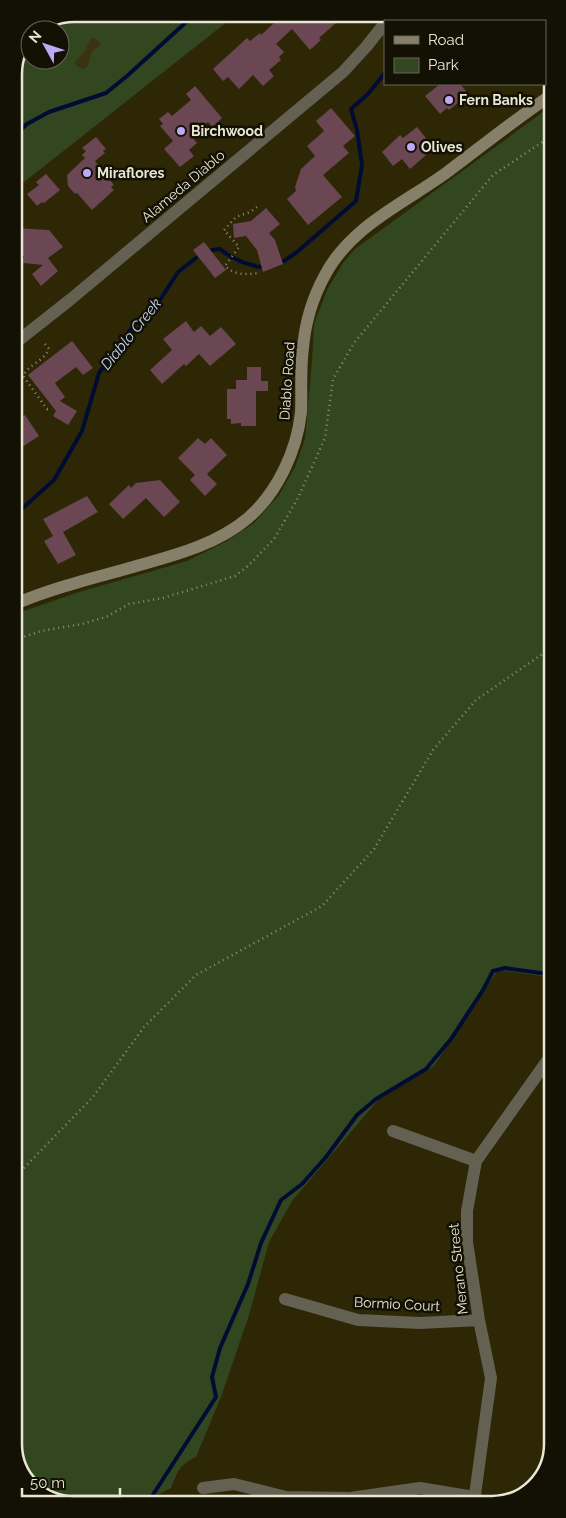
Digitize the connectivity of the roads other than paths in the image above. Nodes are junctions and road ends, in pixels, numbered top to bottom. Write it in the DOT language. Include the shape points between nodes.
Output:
graph roads {
  1 [pos="384,24"];
  2 [pos="544,100"];
  3 [pos="23,337"];
  4 [pos="23,602"];
  5 [pos="544,1065"];
  6 [pos="392,1131"];
  7 [pos="476,1161"];
  8 [pos="285,1299"];
  9 [pos="479,1320"];
  10 [pos="203,1488"];
  11 [pos="280,1495"];
  12 [pos="366,1496"];
  13 [pos="456,1496"];
  14 [pos="475,1496"];
  1 -- 3 [label="street, Alameda Diablo" via="342,72"];
  2 -- 4 [label="street, Diablo Road" via="369,224 331,264 318,289 304,340 298,430 281,475 269,496 253,512 229,531 189,549"];
  5 -- 7 [label="street, Merano Street"];
  6 -- 7 [label="street"];
  7 -- 9 [label="street, Merano Street" via="467,1211 467,1242"];
  8 -- 9 [label="street, Bormio Court" via="358,1320 420,1323"];
  9 -- 14 [label="street, Merano Street" via="491,1378"];
  10 -- 11 [label="street" via="234,1484"];
  12 -- 13 [label="street" via="420,1488"];
}
